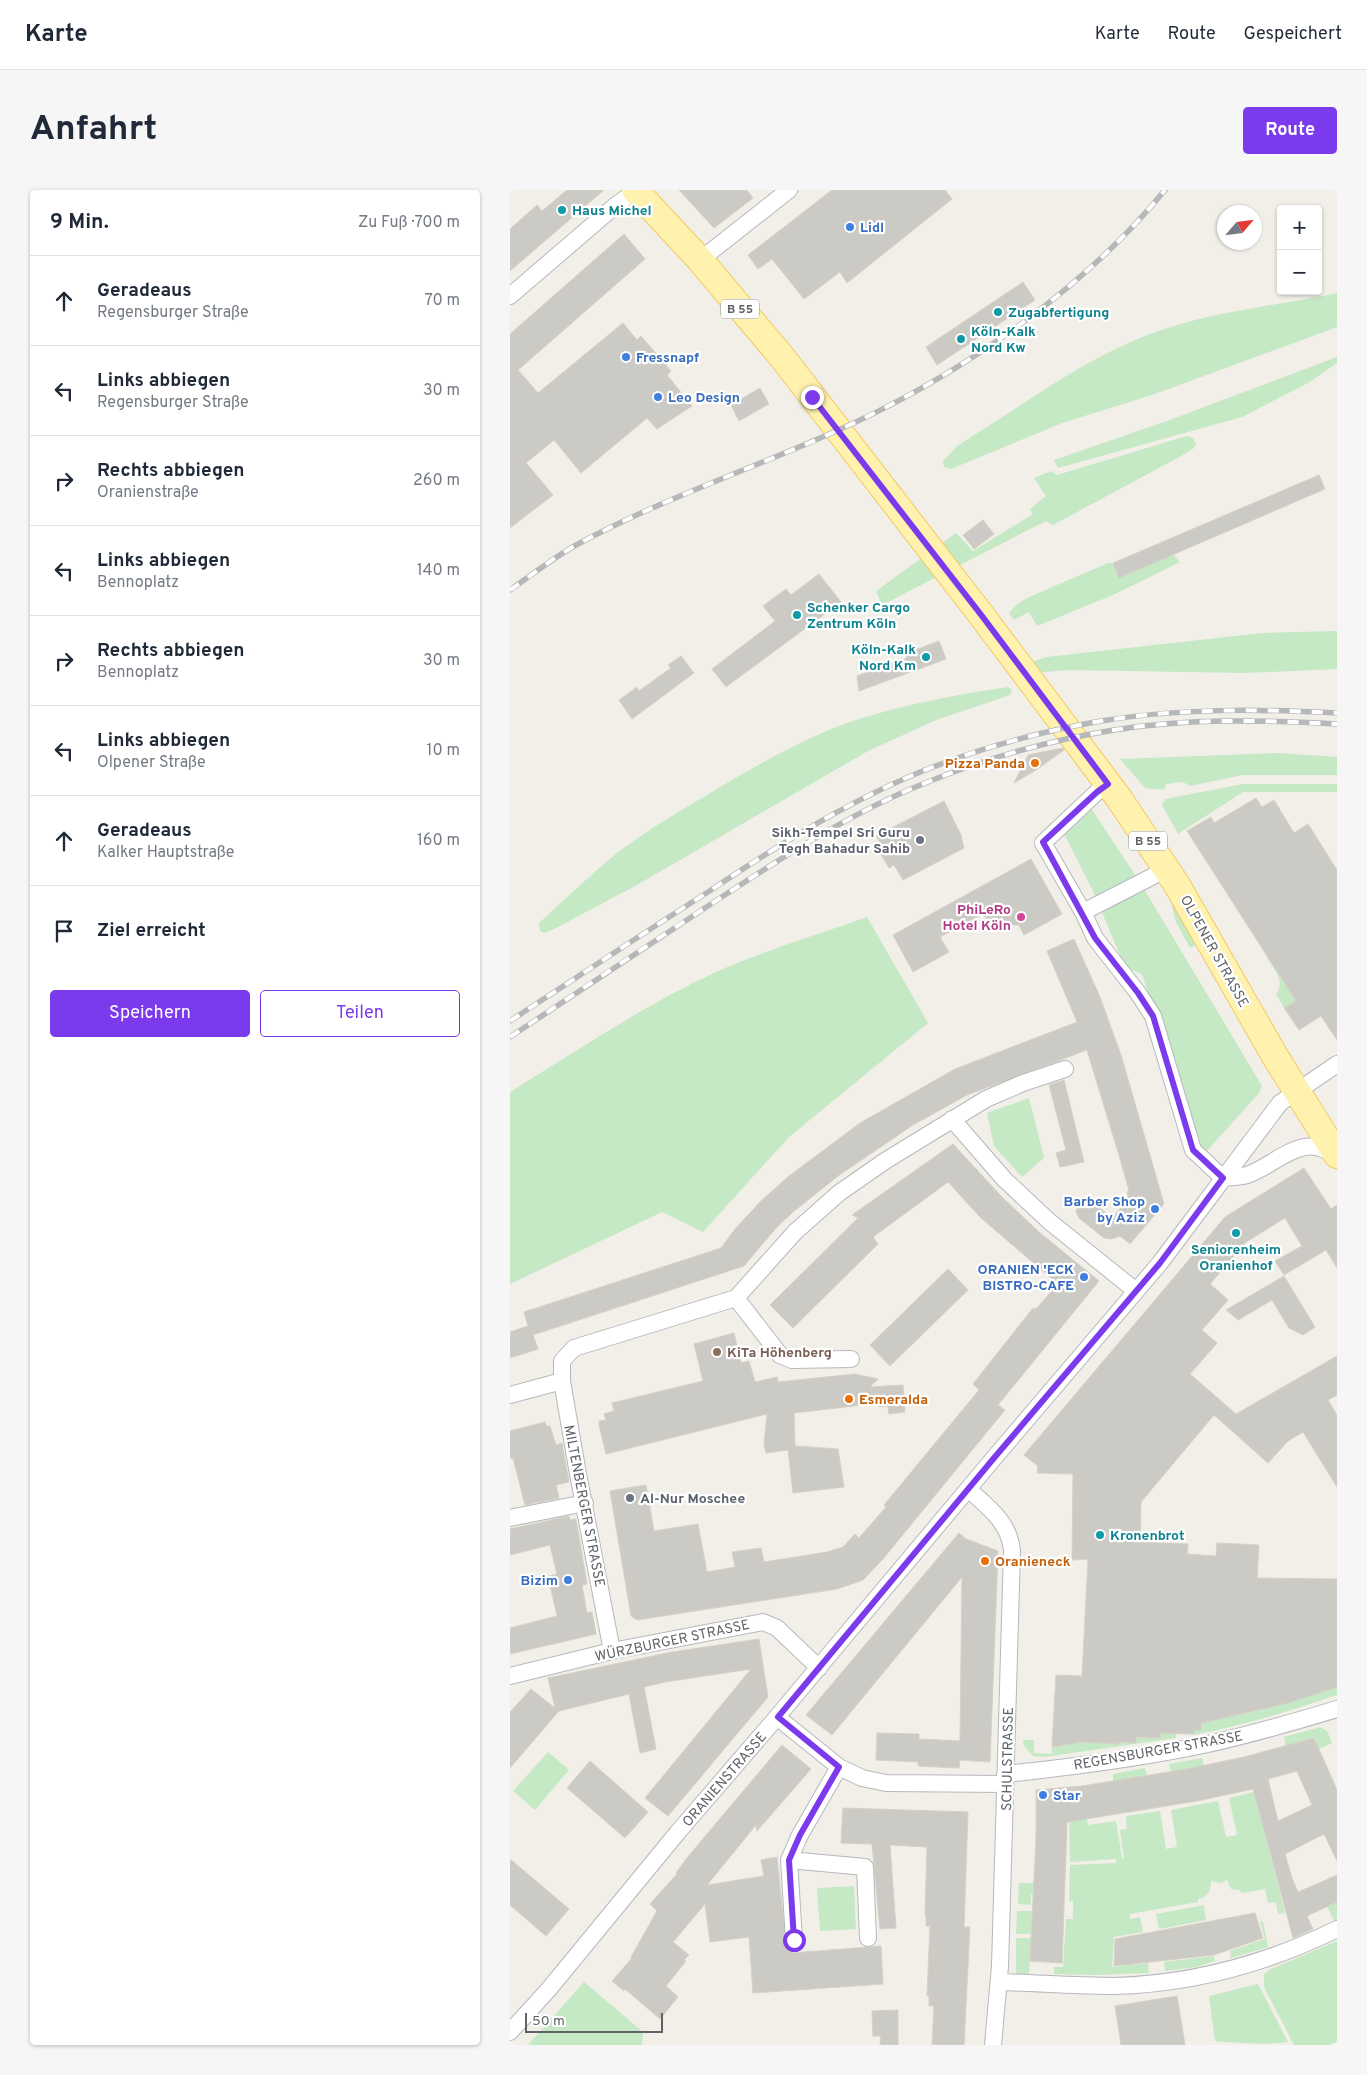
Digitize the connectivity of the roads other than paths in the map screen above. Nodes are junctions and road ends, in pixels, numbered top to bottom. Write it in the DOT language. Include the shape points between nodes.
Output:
graph roads {
  1 [pos="789,190"];
  2 [pos="635,191"];
  3 [pos="700,260"];
  4 [pos="510,296"];
  5 [pos="1108,784"];
  6 [pos="1167,869"];
  7 [pos="1083,912"];
  8 [pos="1337,1064"];
  9 [pos="1065,1069"];
  10 [pos="1297,1090"];
  11 [pos="952,1119"];
  12 [pos="1337,1156"];
  13 [pos="1223,1178"];
  14 [pos="1136,1292"];
  15 [pos="736,1298"];
  16 [pos="851,1359"];
  17 [pos="562,1381"];
  18 [pos="510,1395"];
  19 [pos="968,1489"];
  20 [pos="585,1503"];
  21 [pos="510,1518"];
  22 [pos="612,1651"];
  23 [pos="819,1668"];
  24 [pos="510,1676"];
  25 [pos="1337,1710"];
  26 [pos="778,1717"];
  27 [pos="839,1767"];
  28 [pos="1005,1779"];
  29 [pos="789,1860"];
  30 [pos="1337,1930"];
  31 [pos="868,1938"];
  32 [pos="794,1940"];
  33 [pos="999,1982"];
  34 [pos="510,2032"];
  35 [pos="993,2045"];
  1 -- 3 [label="street"];
  2 -- 3 [label="main road, B 55"];
  2 -- 4 [label="street"];
  3 -- 5 [label="main road, OLPENER STRASSE / B 55" via="787,364"];
  5 -- 6 [label="main road, OLPENER STRASSE / B 55"];
  5 -- 7 [label="street" via="1043,842"];
  6 -- 7 [label="street"];
  6 -- 10 [label="main road, OLPENER STRASSE / B 55"];
  7 -- 13 [label="street" via="1095,938 1153,1016 1193,1150"];
  8 -- 10 [label="street, ORANIENSTRASSE"];
  9 -- 11 [label="street" via="986,1099"];
  10 -- 12 [label="main road, OLPENER STRASSE / B 55"];
  10 -- 13 [label="street, ORANIENSTRASSE" via="1280,1103"];
  11 -- 14 [label="street" via="1004,1179 1050,1222"];
  11 -- 15 [label="street" via="839,1193 795,1232"];
  12 -- 13 [label="street" via="1324,1149 1305,1147 1247,1175"];
  13 -- 14 [label="street, ORANIENSTRASSE"];
  14 -- 19 [label="street, ORANIENSTRASSE"];
  15 -- 16 [label="street" via="780,1355 792,1360"];
  15 -- 17 [label="street, MILTENBERGER STRASSE" via="574,1348 562,1361"];
  17 -- 18 [label="street"];
  17 -- 20 [label="street, MILTENBERGER STRASSE"];
  19 -- 23 [label="street, ORANIENSTRASSE"];
  19 -- 28 [label="street, SCHULSTRASSE" via="1000,1519 1012,1544"];
  20 -- 21 [label="street"];
  20 -- 22 [label="street, MILTENBERGER STRASSE"];
  22 -- 23 [label="street, WÜRZBURGER STRASSE" via="764,1622 777,1628"];
  22 -- 24 [label="street, WÜRZBURGER STRASSE"];
  23 -- 26 [label="street, ORANIENSTRASSE"];
  25 -- 28 [label="street, REGENSBURGER STRASSE" via="1191,1748"];
  26 -- 27 [label="street, REGENSBURGER STRASSE"];
  26 -- 34 [label="street, ORANIENSTRASSE"];
  27 -- 28 [label="street, REGENSBURGER STRASSE" via="862,1778 886,1783"];
  27 -- 29 [label="street"];
  28 -- 33 [label="street, SCHULSTRASSE"];
  29 -- 31 [label="street" via="865,1867"];
  29 -- 32 [label="street"];
  30 -- 33 [label="street" via="1250,1965 1175,1981 1112,1986"];
  33 -- 35 [label="street, SCHULSTRASSE"];
}
